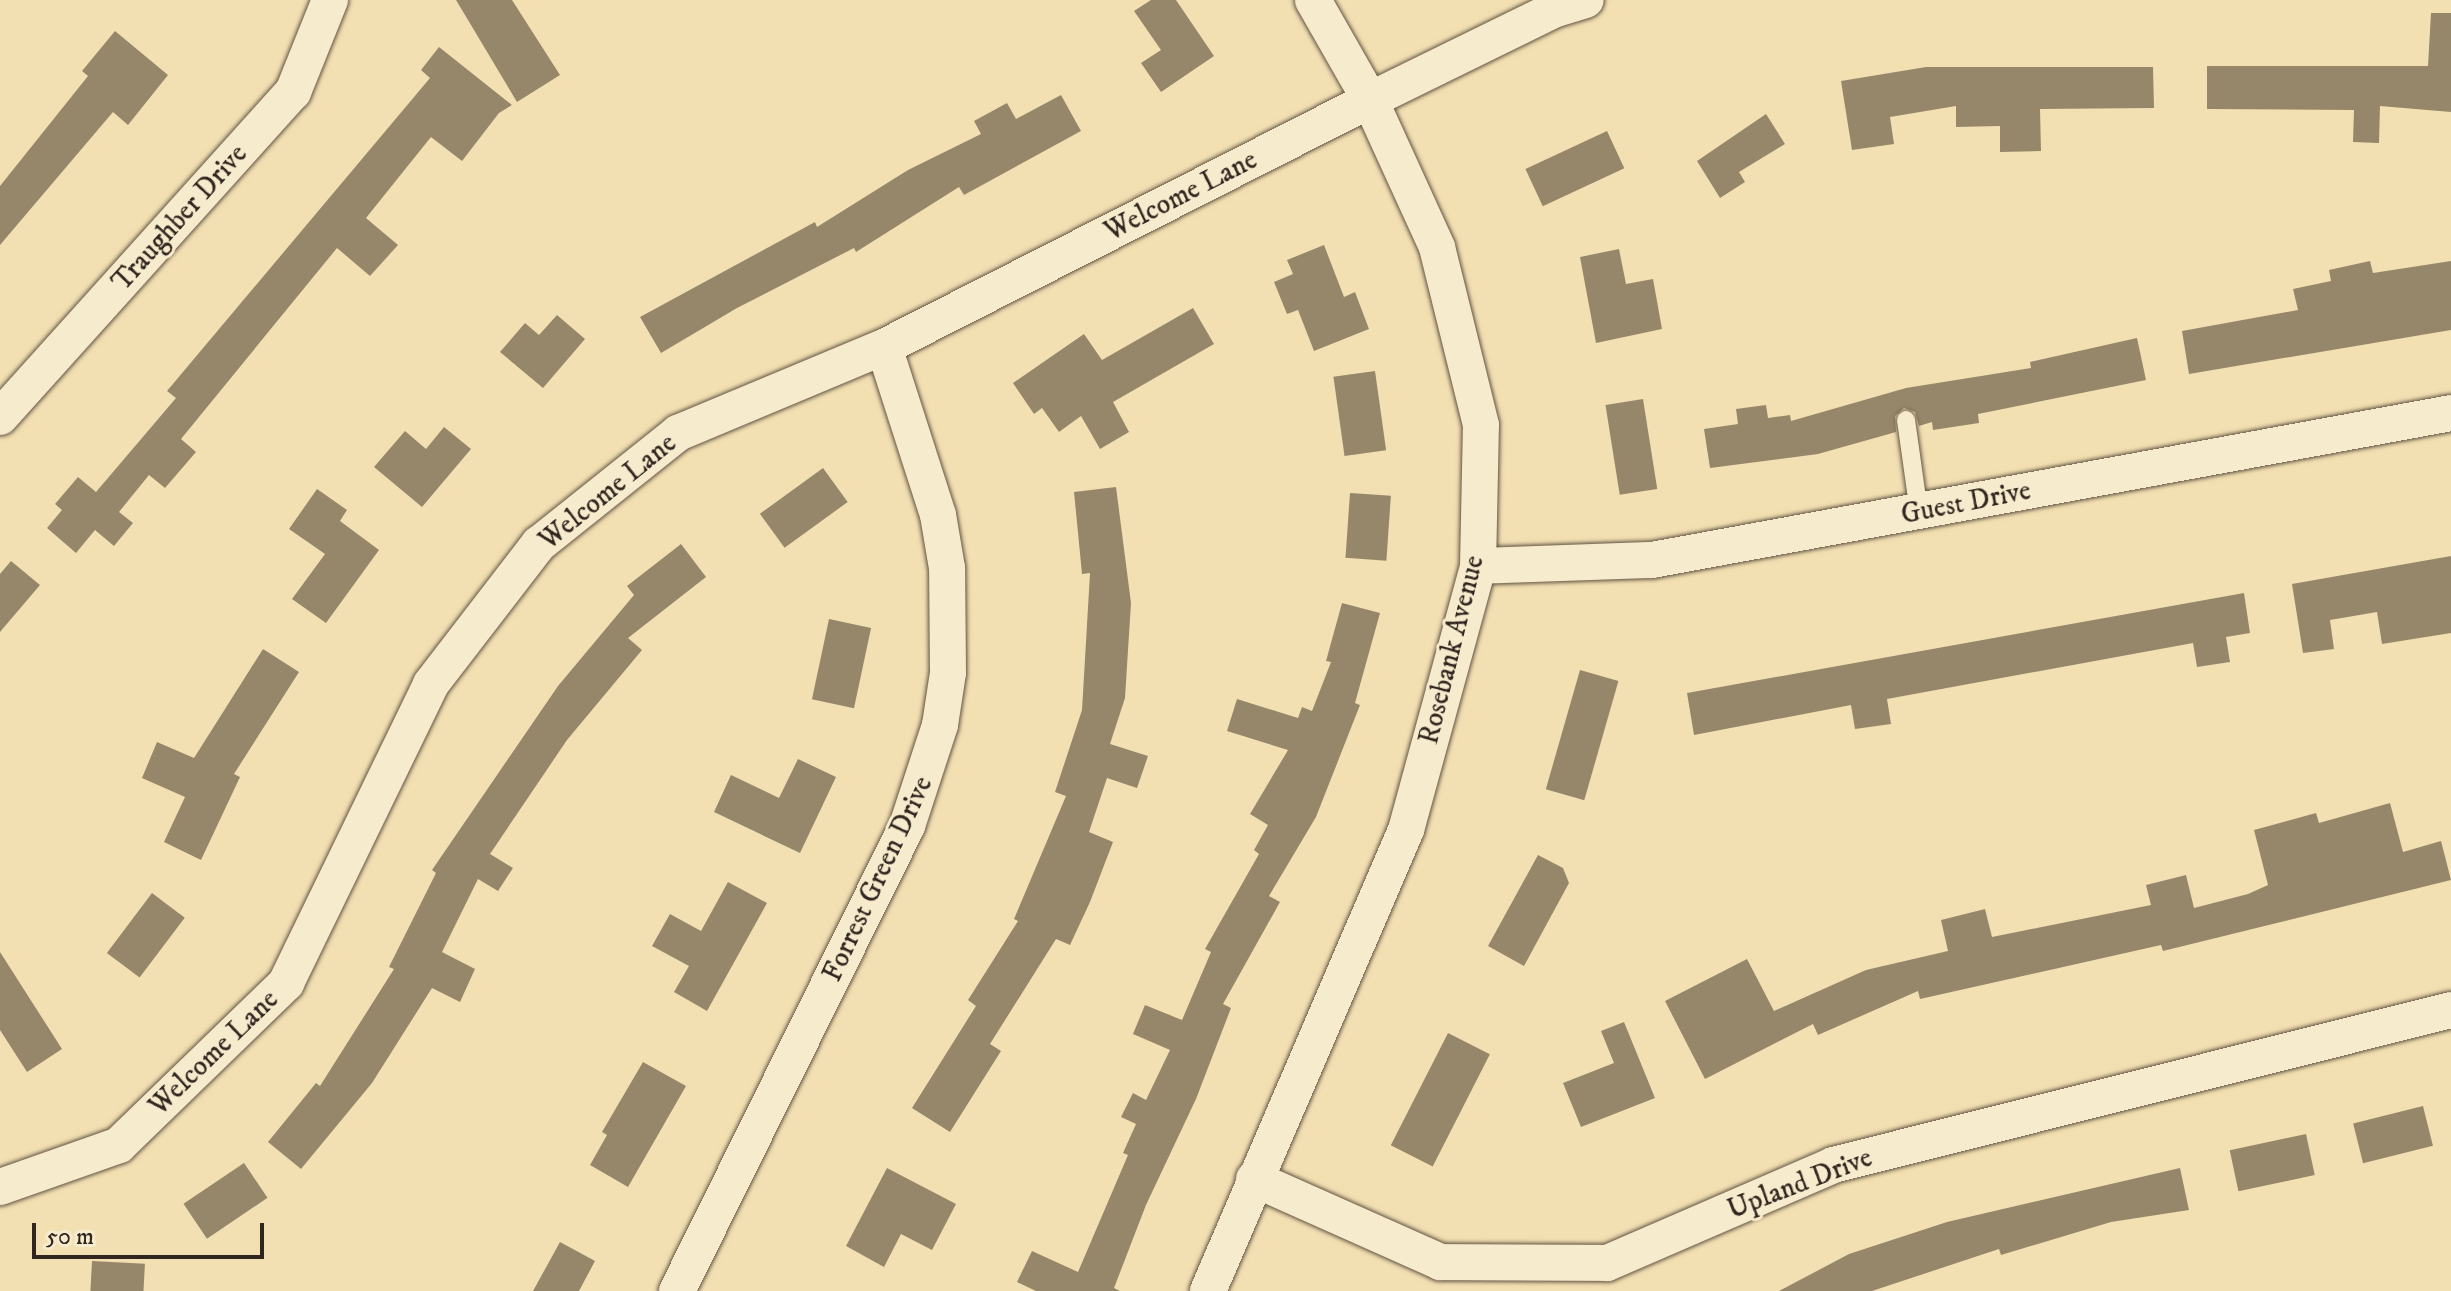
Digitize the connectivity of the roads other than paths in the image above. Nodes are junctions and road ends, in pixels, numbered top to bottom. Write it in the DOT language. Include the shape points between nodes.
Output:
graph roads {
  1 [pos="330,0"];
  2 [pos="1313,0"];
  3 [pos="1586,0"];
  4 [pos="1370,100"];
  5 [pos="884,347"];
  6 [pos="2451,413"];
  7 [pos="0,417"];
  8 [pos="1906,420"];
  9 [pos="1919,513"];
  10 [pos="1478,566"];
  11 [pos="2451,1010"];
  12 [pos="1254,1179"];
  13 [pos="0,1187"];
  14 [pos="677,1291"];
  15 [pos="1208,1291"];
  1 -- 7 [label="street, Traughber Drive" via="293,92"];
  2 -- 4 [label="street, Rosebank Avenue"];
  3 -- 4 [label="street, Welcome Lane" via="1556,9"];
  4 -- 5 [label="street, Welcome Lane"];
  4 -- 10 [label="street, Rosebank Avenue" via="1437,247 1461,330 1481,425"];
  5 -- 13 [label="street, Welcome Lane" via="678,433 539,544 431,684 286,983 119,1145"];
  5 -- 14 [label="street, Forrest Green Drive" via="938,515 947,568 949,647 940,725 907,826"];
  6 -- 9 [label="street, Guest Drive"];
  8 -- 9 [label="lane"];
  9 -- 10 [label="street, Guest Drive" via="1652,560"];
  10 -- 12 [label="street, Rosebank Avenue" via="1406,830"];
  11 -- 12 [label="street, Upland Drive" via="1833,1165 1607,1263 1440,1262"];
  12 -- 15 [label="street, Rosebank Avenue"];
}
